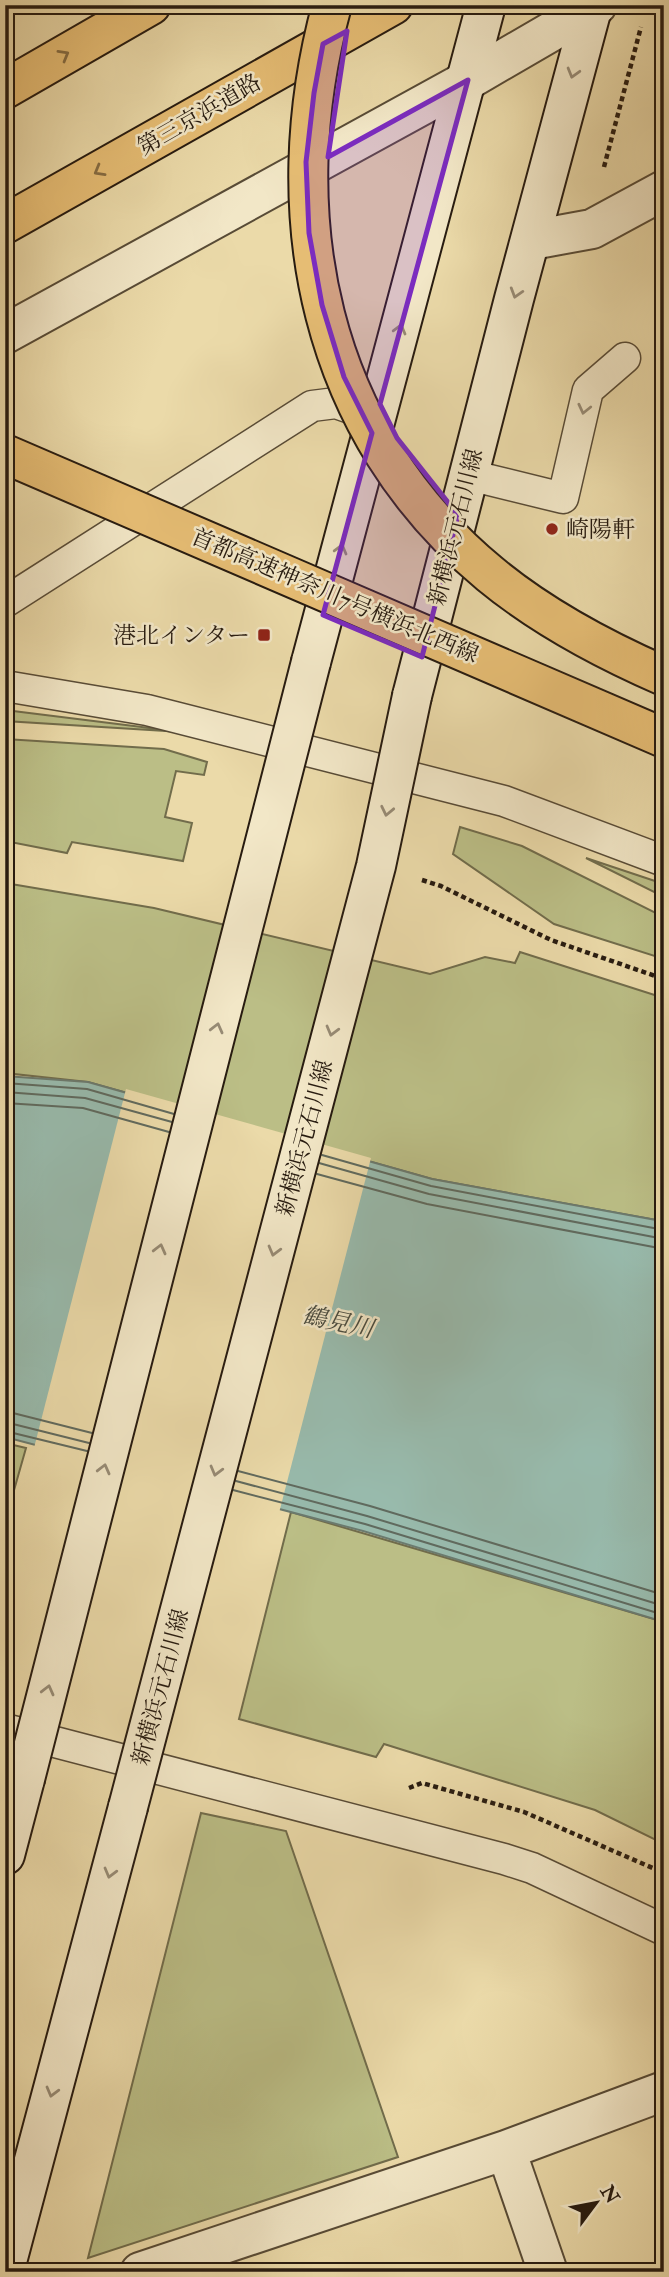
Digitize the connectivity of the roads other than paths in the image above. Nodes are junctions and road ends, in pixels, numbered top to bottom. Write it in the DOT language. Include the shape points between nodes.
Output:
graph roads {
  1 [pos="151,5"];
  2 [pos="332,5"];
  3 [pos="353,5"];
  4 [pos="393,5"];
  5 [pos="486,5"];
  6 [pos="594,6"];
  7 [pos="468,80"];
  8 [pos="5,89"];
  9 [pos="664,190"];
  10 [pos="5,225"];
  11 [pos="532,240"];
  12 [pos="5,334"];
  13 [pos="625,358"];
  14 [pos="377,417"];
  15 [pos="5,454"];
  16 [pos="469,475"];
  17 [pos="5,478"];
  18 [pos="5,602"];
  19 [pos="664,655"];
  20 [pos="664,676"];
  21 [pos="5,686"];
  22 [pos="664,738"];
  23 [pos="664,763"];
  24 [pos="664,861"];
  25 [pos="5,1729"];
  26 [pos="5,1855"];
  27 [pos="664,1930"];
  28 [pos="664,2091"];
  29 [pos="506,2150"];
  30 [pos="5,2269"];
  31 [pos="140,2272"];
  32 [pos="548,2272"];
  8 -- 1 [label="highway, one-way"];
  2 -- 20 [label="highway, bridge" via="306,162 313,257 344,377 382,451 430,515 490,574 563,626"];
  3 -- 19 [label="highway" via="328,156 330,232 363,371 397,438 447,504 500,557 573,609"];
  4 -- 10 [label="highway, 第三京浜道路, one-way"];
  5 -- 7 [label="street"];
  6 -- 7 [label="street"];
  6 -- 11 [label="street, 新横浜元石川線, one-way" via="557,130"];
  7 -- 12 [label="street"];
  14 -- 7 [label="street, one-way"];
  9 -- 11 [label="street" via="592,229"];
  11 -- 16 [label="street, 新横浜元石川線, one-way"];
  13 -- 16 [label="lane, one-way" via="588,390 563,498"];
  14 -- 18 [label="lane" via="336,403 312,406"];
  26 -- 14 [label="street, one-way, bridge"];
  15 -- 22 [label="highway, 首都高速神奈川7号横浜北西線, bridge"];
  16 -- 30 [label="street, 新横浜元石川線, one-way, bridge" via="412,696 376,866"];
  17 -- 23 [label="highway, 首都高速神奈川7号横浜北西線"];
  21 -- 24 [label="lane" via="147,710 504,801"];
  25 -- 27 [label="lane" via="504,1859"];
  28 -- 29 [label="street"];
  29 -- 31 [label="street"];
  29 -- 32 [label="street"];
}
